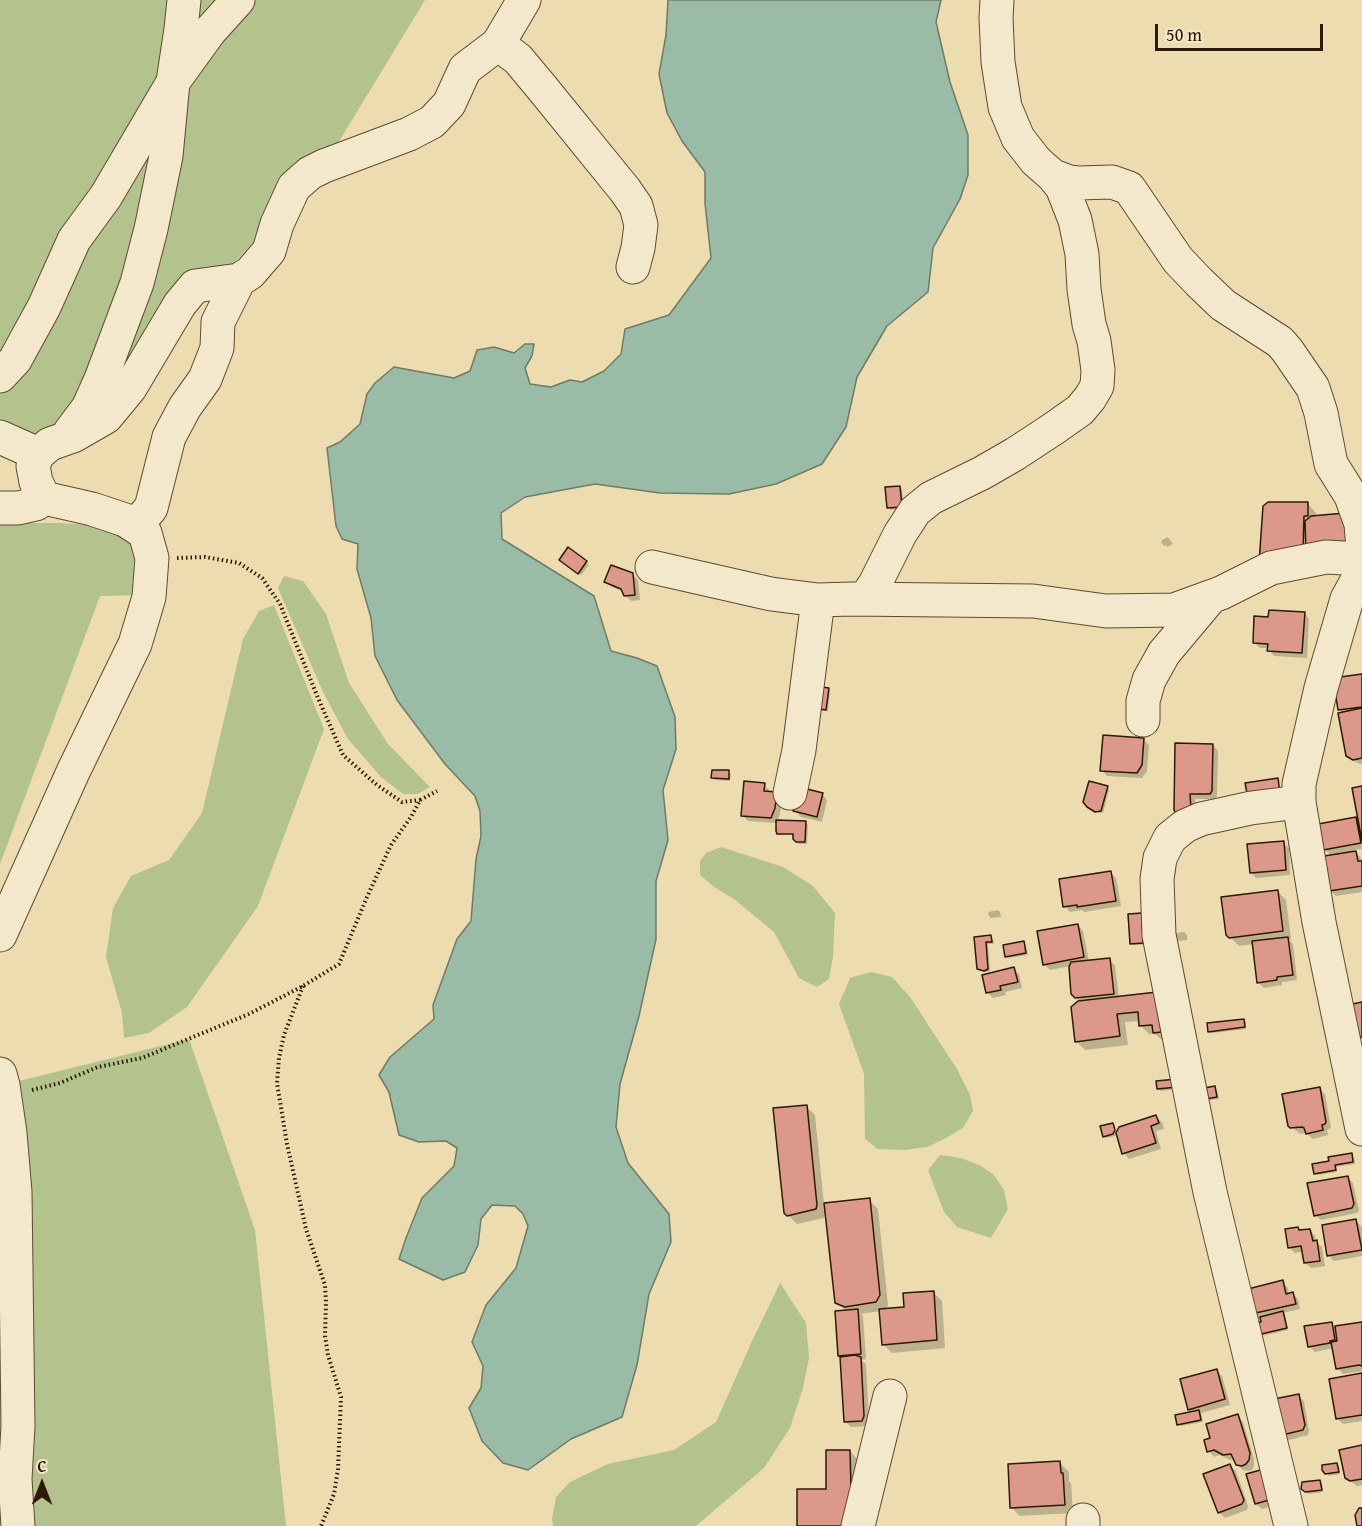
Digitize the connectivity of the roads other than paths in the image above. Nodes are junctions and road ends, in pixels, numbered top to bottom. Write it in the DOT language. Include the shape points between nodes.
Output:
graph roads {
  1 [pos="184,0"];
  2 [pos="238,0"];
  3 [pos="524,0"];
  4 [pos="997,0"];
  5 [pos="498,44"];
  6 [pos="174,82"];
  7 [pos="1067,187"];
  8 [pos="633,267"];
  9 [pos="239,280"];
  10 [pos="0,376"];
  11 [pos="0,437"];
  12 [pos="52,446"];
  13 [pos="44,498"];
  14 [pos="0,508"];
  15 [pos="135,526"];
  16 [pos="1362,537"];
  17 [pos="1362,559"];
  18 [pos="652,567"];
  19 [pos="1362,576"];
  20 [pos="1211,597"];
  21 [pos="866,599"];
  22 [pos="818,600"];
  23 [pos="1143,720"];
  24 [pos="790,793"];
  25 [pos="1299,802"];
  26 [pos="0,935"];
  27 [pos="2,1085"];
  28 [pos="1362,1129"];
  29 [pos="8,1328"];
  30 [pos="890,1396"];
  31 [pos="18,1526"];
  32 [pos="858,1526"];
  33 [pos="1291,1526"];
  1 -- 6 [label="street"];
  2 -- 6 [label="street"];
  3 -- 5 [label="street"];
  4 -- 7 [label="street" via="998,62 1005,107 1018,138 1036,161"];
  5 -- 8 [label="street" via="531,74 636,206 641,225"];
  5 -- 9 [label="street" via="465,69 449,104 432,122 317,169 294,187 269,251"];
  6 -- 10 [label="street" via="106,196 74,240 44,307 15,360"];
  6 -- 12 [label="street" via="166,156 137,283 88,408"];
  7 -- 16 [label="street" via="1112,182 1129,188 1178,260 1199,282 1223,305 1287,350 1313,388 1331,464 1351,496"];
  7 -- 21 [label="street" via="1082,254 1097,386 1080,410 1053,429 982,473 932,498 915,512"];
  9 -- 12 [label="street" via="195,286 130,388 106,417"];
  9 -- 15 [label="street" via="218,322 217,348 205,379 169,437 151,508"];
  11 -- 12 [label="street"];
  12 -- 13 [label="street" via="33,466"];
  13 -- 14 [label="street" via="36,504"];
  13 -- 15 [label="street" via="92,509"];
  15 -- 26 [label="street" via="145,533 153,558 149,597 135,644"];
  17 -- 20 [label="street" via="1326,557 1271,568"];
  18 -- 22 [label="street" via="771,594"];
  19 -- 25 [label="street" via="1347,599 1321,688 1299,784"];
  20 -- 21 [label="street" via="1174,610 1106,611 1033,601"];
  20 -- 23 [label="street" via="1164,653 1149,680"];
  21 -- 22 [label="street"];
  22 -- 24 [label="street"];
  25 -- 28 [label="street" via="1319,922"];
  25 -- 33 [label="street" via="1251,808 1185,826 1170,838 1160,858 1157,879 1159,935 1210,1192"];
  27 -- 29 [label="street" via="15,1192"];
  29 -- 31 [label="street" via="18,1426"];
  30 -- 32 [label="street"];
}
